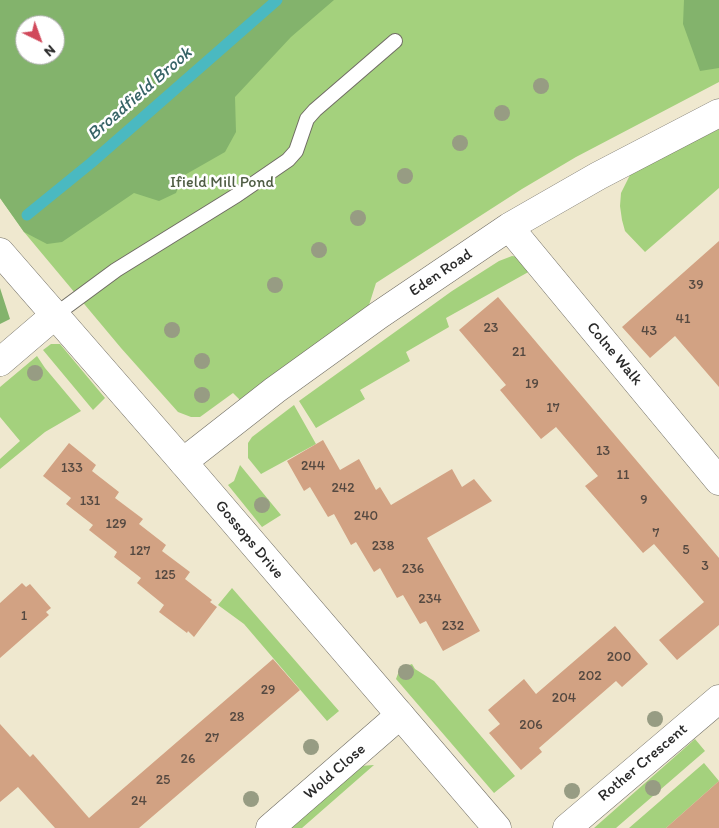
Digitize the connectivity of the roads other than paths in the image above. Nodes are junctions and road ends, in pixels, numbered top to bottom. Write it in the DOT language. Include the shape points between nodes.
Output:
graph roads {
  1 [pos="395,41"];
  2 [pos="719,113"];
  3 [pos="510,227"];
  4 [pos="0,252"];
  5 [pos="55,315"];
  6 [pos="0,362"];
  7 [pos="183,462"];
  8 [pos="719,481"];
  9 [pos="719,699"];
  10 [pos="400,715"];
  11 [pos="270,828"];
  12 [pos="497,828"];
  13 [pos="567,828"];
  1 -- 5 [label="lane" via="315,110 307,119 296,151 288,160 116,270"];
  2 -- 3 [label="street, Eden Road" via="598,176"];
  3 -- 7 [label="street, Eden Road" via="363,326"];
  3 -- 8 [label="street, Colne Walk"];
  4 -- 5 [label="street, Gossops Drive"];
  5 -- 6 [label="street"];
  5 -- 7 [label="street, Gossops Drive"];
  7 -- 10 [label="street, Gossops Drive"];
  9 -- 13 [label="street, Rother Crescent"];
  10 -- 11 [label="street, Wold Close"];
  10 -- 12 [label="street, Gossops Drive"];
}
